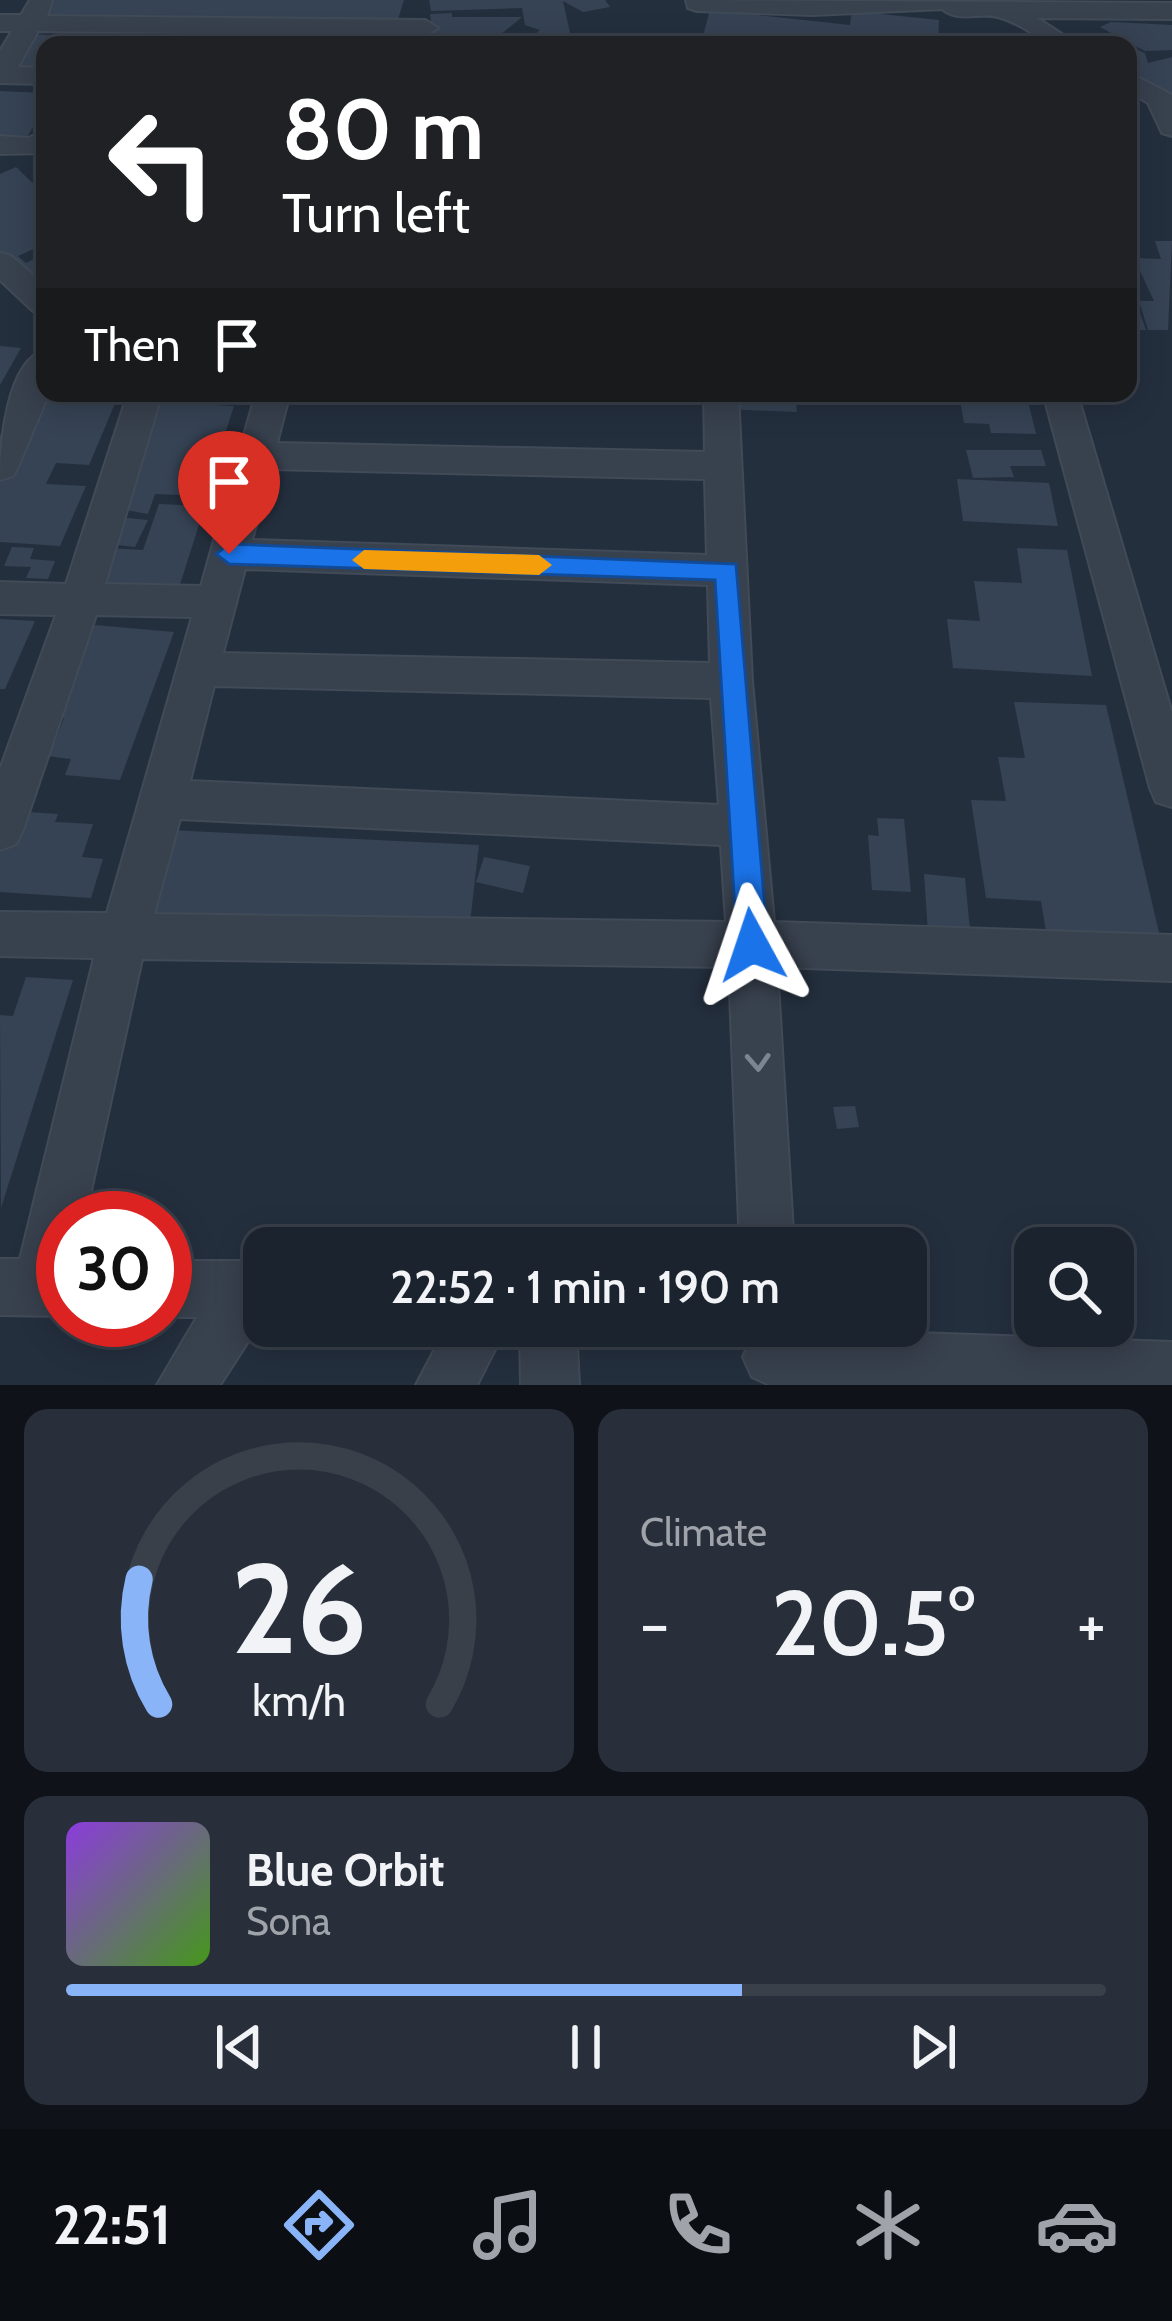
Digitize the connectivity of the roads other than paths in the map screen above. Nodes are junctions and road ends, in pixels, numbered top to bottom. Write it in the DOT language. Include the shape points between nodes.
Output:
graph roads {
  1 [pos="427,0"];
  2 [pos="697,3"];
  3 [pos="954,3"];
  4 [pos="1004,10"];
  5 [pos="1172,11"];
  6 [pos="36,12"];
  7 [pos="0,23"];
  8 [pos="408,36"];
  9 [pos="424,36"];
  10 [pos="962,36"];
  11 [pos="1050,36"];
  12 [pos="0,75"];
  13 [pos="36,76"];
  14 [pos="1137,84"];
  15 [pos="1166,98"];
  16 [pos="1172,128"];
  17 [pos="0,145"];
  18 [pos="36,148"];
  19 [pos="0,262"];
  20 [pos="36,295"];
  21 [pos="36,383"];
  22 [pos="143,402"];
  23 [pos="270,402"];
  24 [pos="721,402"];
  25 [pos="1063,402"];
  26 [pos="255,456"];
  27 [pos="723,466"];
  28 [pos="0,467"];
  29 [pos="229,554"];
  30 [pos="727,571"];
  31 [pos="0,598"];
  32 [pos="81,599"];
  33 [pos="215,602"];
  34 [pos="200,669"];
  35 [pos="731,681"];
  36 [pos="1172,788"];
  37 [pos="164,799"];
  38 [pos="742,826"];
  39 [pos="0,830"];
  40 [pos="0,934"];
  41 [pos="123,938"];
  42 [pos="752,945"];
  43 [pos="1172,958"];
  44 [pos="766,1227"];
  45 [pos="35,1288"];
  46 [pos="192,1289"];
  47 [pos="243,1289"];
  48 [pos="243,1307"];
  49 [pos="466,1347"];
  50 [pos="549,1347"];
  51 [pos="772,1356"];
  52 [pos="1172,1371"];
  53 [pos="186,1385"];
  54 [pos="445,1385"];
  55 [pos="550,1385"];
  1 -- 9 [label="street"];
  2 -- 3 [label="street"];
  3 -- 4 [label="street"];
  3 -- 10 [label="street"];
  4 -- 5 [label="street"];
  4 -- 11 [label="street"];
  6 -- 7 [label="street"];
  6 -- 8 [label="street"];
  6 -- 12 [label="street"];
  12 -- 13 [label="street"];
  14 -- 15 [label="street"];
  15 -- 16 [label="street"];
  17 -- 18 [label="street"];
  19 -- 20 [label="street"];
  21 -- 28 [label="street"];
  22 -- 32 [label="street"];
  23 -- 26 [label="street"];
  24 -- 27 [label="street"];
  25 -- 36 [label="street"];
  26 -- 27 [label="street"];
  26 -- 29 [label="street"];
  27 -- 30 [label="street"];
  29 -- 30 [label="street"];
  29 -- 33 [label="street"];
  30 -- 35 [label="street"];
  31 -- 32 [label="street"];
  32 -- 33 [label="street"];
  32 -- 39 [label="street"];
  33 -- 34 [label="street"];
  34 -- 35 [label="street"];
  34 -- 37 [label="street"];
  35 -- 38 [label="street"];
  37 -- 38 [label="street"];
  37 -- 41 [label="street"];
  38 -- 42 [label="street"];
  40 -- 41 [label="street"];
  41 -- 42 [label="street"];
  41 -- 45 [label="street"];
  42 -- 43 [label="street"];
  42 -- 44 [label="street, one-way"];
  46 -- 47 [label="street"];
  48 -- 53 [label="street"];
  49 -- 54 [label="street"];
  50 -- 55 [label="street"];
  51 -- 52 [label="street"];
}
